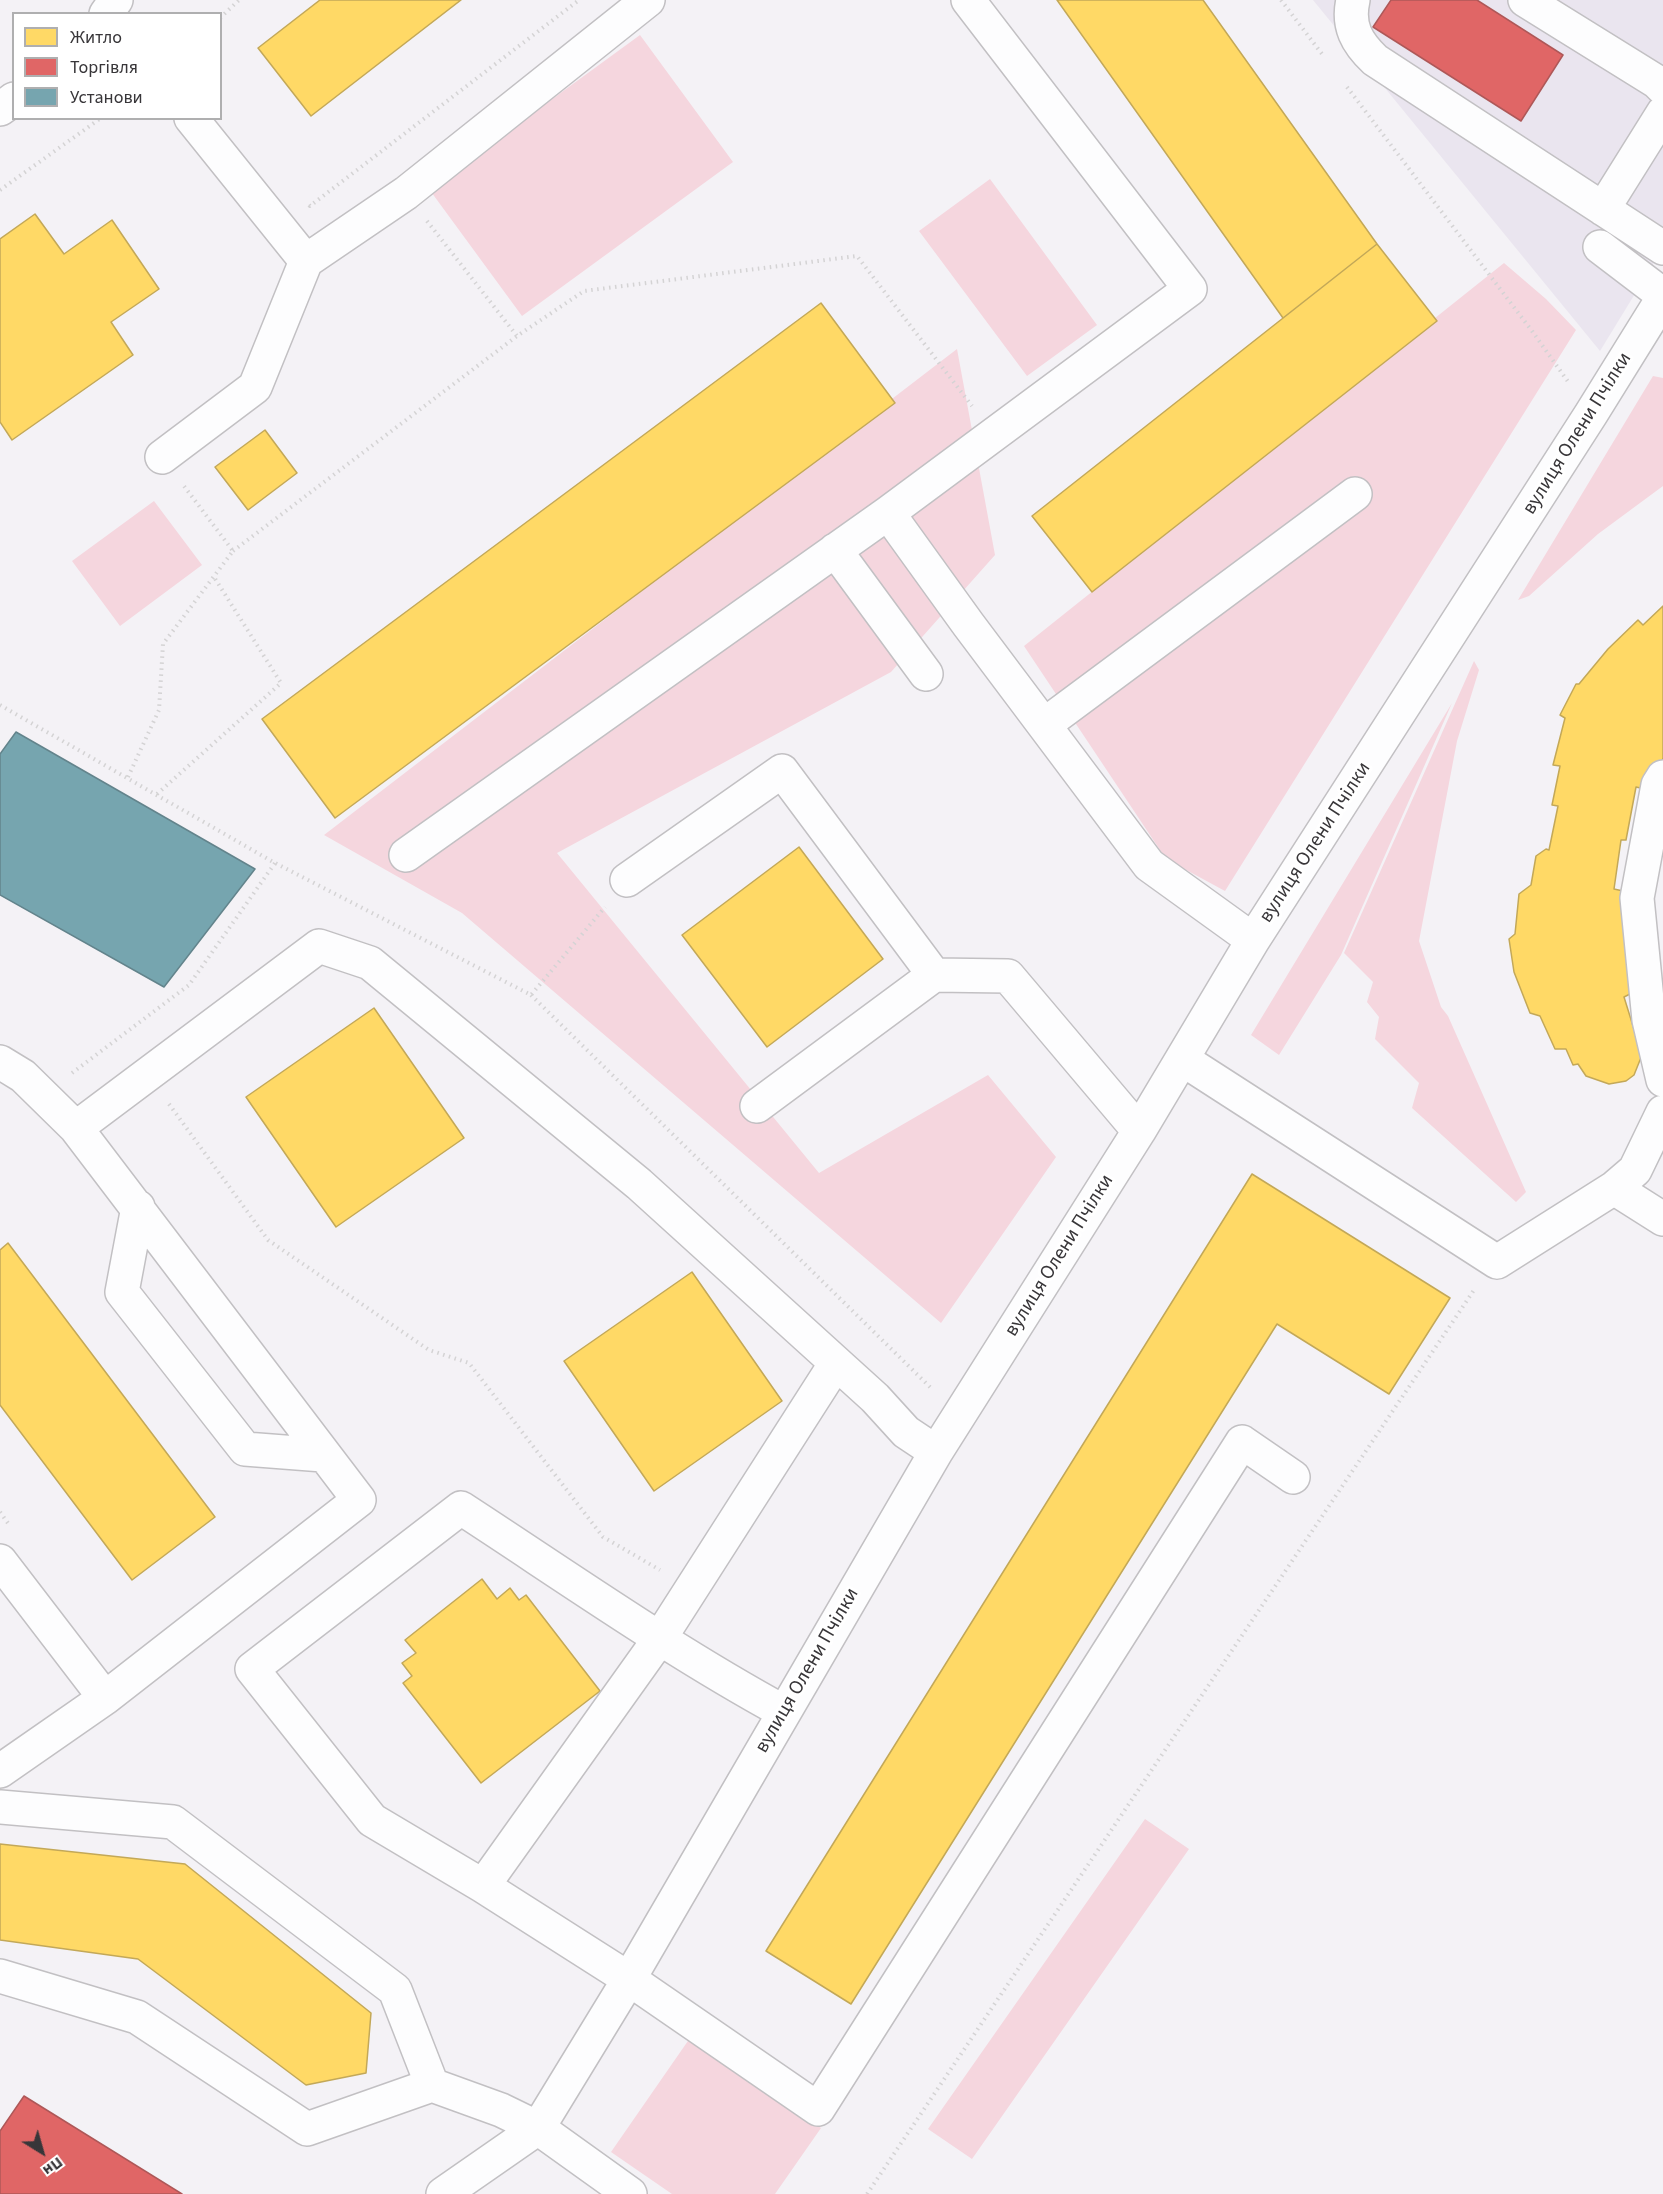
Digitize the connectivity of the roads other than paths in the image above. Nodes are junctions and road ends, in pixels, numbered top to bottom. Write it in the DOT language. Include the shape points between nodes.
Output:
graph roads {
  1 [pos="648,0"];
  2 [pos="968,0"];
  3 [pos="1353,0"];
  4 [pos="1525,0"];
  5 [pos="1663,88"];
  6 [pos="1663,113"];
  7 [pos="193,120"];
  8 [pos="1603,209"];
  9 [pos="1600,247"];
  10 [pos="1663,248"];
  11 [pos="306,261"];
  12 [pos="1663,297"];
  13 [pos="162,457"];
  14 [pos="1354,495"];
  15 [pos="888,513"];
  16 [pos="835,550"];
  17 [pos="926,674"];
  18 [pos="1044,725"];
  19 [pos="1663,777"];
  20 [pos="406,855"];
  21 [pos="627,880"];
  22 [pos="1253,940"];
  23 [pos="934,975"];
  24 [pos="1182,1059"];
  25 [pos="0,1062"];
  26 [pos="1663,1080"];
  27 [pos="757,1106"];
  28 [pos="1663,1112"];
  29 [pos="75,1128"];
  30 [pos="1139,1131"];
  31 [pos="1614,1188"];
  32 [pos="138,1207"];
  33 [pos="1663,1219"];
  34 [pos="836,1363"];
  35 [pos="936,1452"];
  36 [pos="323,1455"];
  37 [pos="1293,1477"];
  38 [pos="0,1561"];
  39 [pos="660,1638"];
  40 [pos="105,1698"];
  41 [pos="784,1712"];
  42 [pos="0,1771"];
  43 [pos="0,1807"];
  44 [pos="483,1886"];
  45 [pos="0,1976"];
  46 [pos="629,1979"];
  47 [pos="431,2014"];
  48 [pos="417,2047"];
  49 [pos="432,2085"];
  50 [pos="538,2128"];
  51 [pos="443,2194"];
  52 [pos="630,2194"];
  1 -- 11 [label="street" via="405,193"];
  2 -- 15 [label="street" via="1190,289"];
  3 -- 8 [label="street" via="1353,31 1376,60"];
  4 -- 5 [label="street"];
  6 -- 8 [label="street"];
  7 -- 11 [label="street"];
  8 -- 10 [label="street"];
  9 -- 12 [label="street"];
  11 -- 13 [label="street" via="255,387"];
  12 -- 22 [label="street, вулиця Олени Пчілки"];
  14 -- 18 [label="street"];
  15 -- 16 [label="street"];
  15 -- 18 [label="street"];
  16 -- 17 [label="street"];
  16 -- 20 [label="street"];
  18 -- 22 [label="street" via="1149,865"];
  19 -- 26 [label="street" via="1658,785 1637,898 1649,1020"];
  21 -- 23 [label="street" via="782,771"];
  22 -- 24 [label="street, вулиця Олени Пчілки"];
  23 -- 27 [label="street"];
  23 -- 30 [label="street" via="1008,976"];
  24 -- 30 [label="street, вулиця Олени Пчілки"];
  24 -- 31 [label="street" via="1497,1262"];
  25 -- 29 [label="street" via="23,1076"];
  28 -- 31 [label="street" via="1635,1170"];
  29 -- 32 [label="street"];
  29 -- 34 [label="street" via="319,946 370,963 639,1184"];
  30 -- 35 [label="street, вулиця Олени Пчілки"];
  31 -- 33 [label="street"];
  32 -- 36 [label="street"];
  32 -- 36 [label="street" via="122,1292 245,1449"];
  34 -- 35 [label="street" via="906,1432"];
  34 -- 39 [label="street"];
  35 -- 41 [label="street, вулиця Олени Пчілки"];
  36 -- 40 [label="street" via="359,1500"];
  37 -- 46 [label="street" via="1242,1442 818,2109"];
  38 -- 40 [label="street"];
  39 -- 41 [label="street"];
  39 -- 44 [label="street"];
  39 -- 44 [label="street" via="461,1508 252,1669 372,1820"];
  40 -- 42 [label="street"];
  41 -- 46 [label="street, вулиця Олени Пчілки"];
  43 -- 48 [label="street" via="173,1822 395,1990"];
  44 -- 46 [label="street"];
  45 -- 49 [label="street" via="137,2017 307,2129"];
  46 -- 50 [label="street, вулиця Олени Пчілки"];
  47 -- 48 [label="street"];
  48 -- 49 [label="street"];
  49 -- 50 [label="street"];
  50 -- 51 [label="street, вулиця Олени Пчілки"];
  50 -- 52 [label="street"];
}
